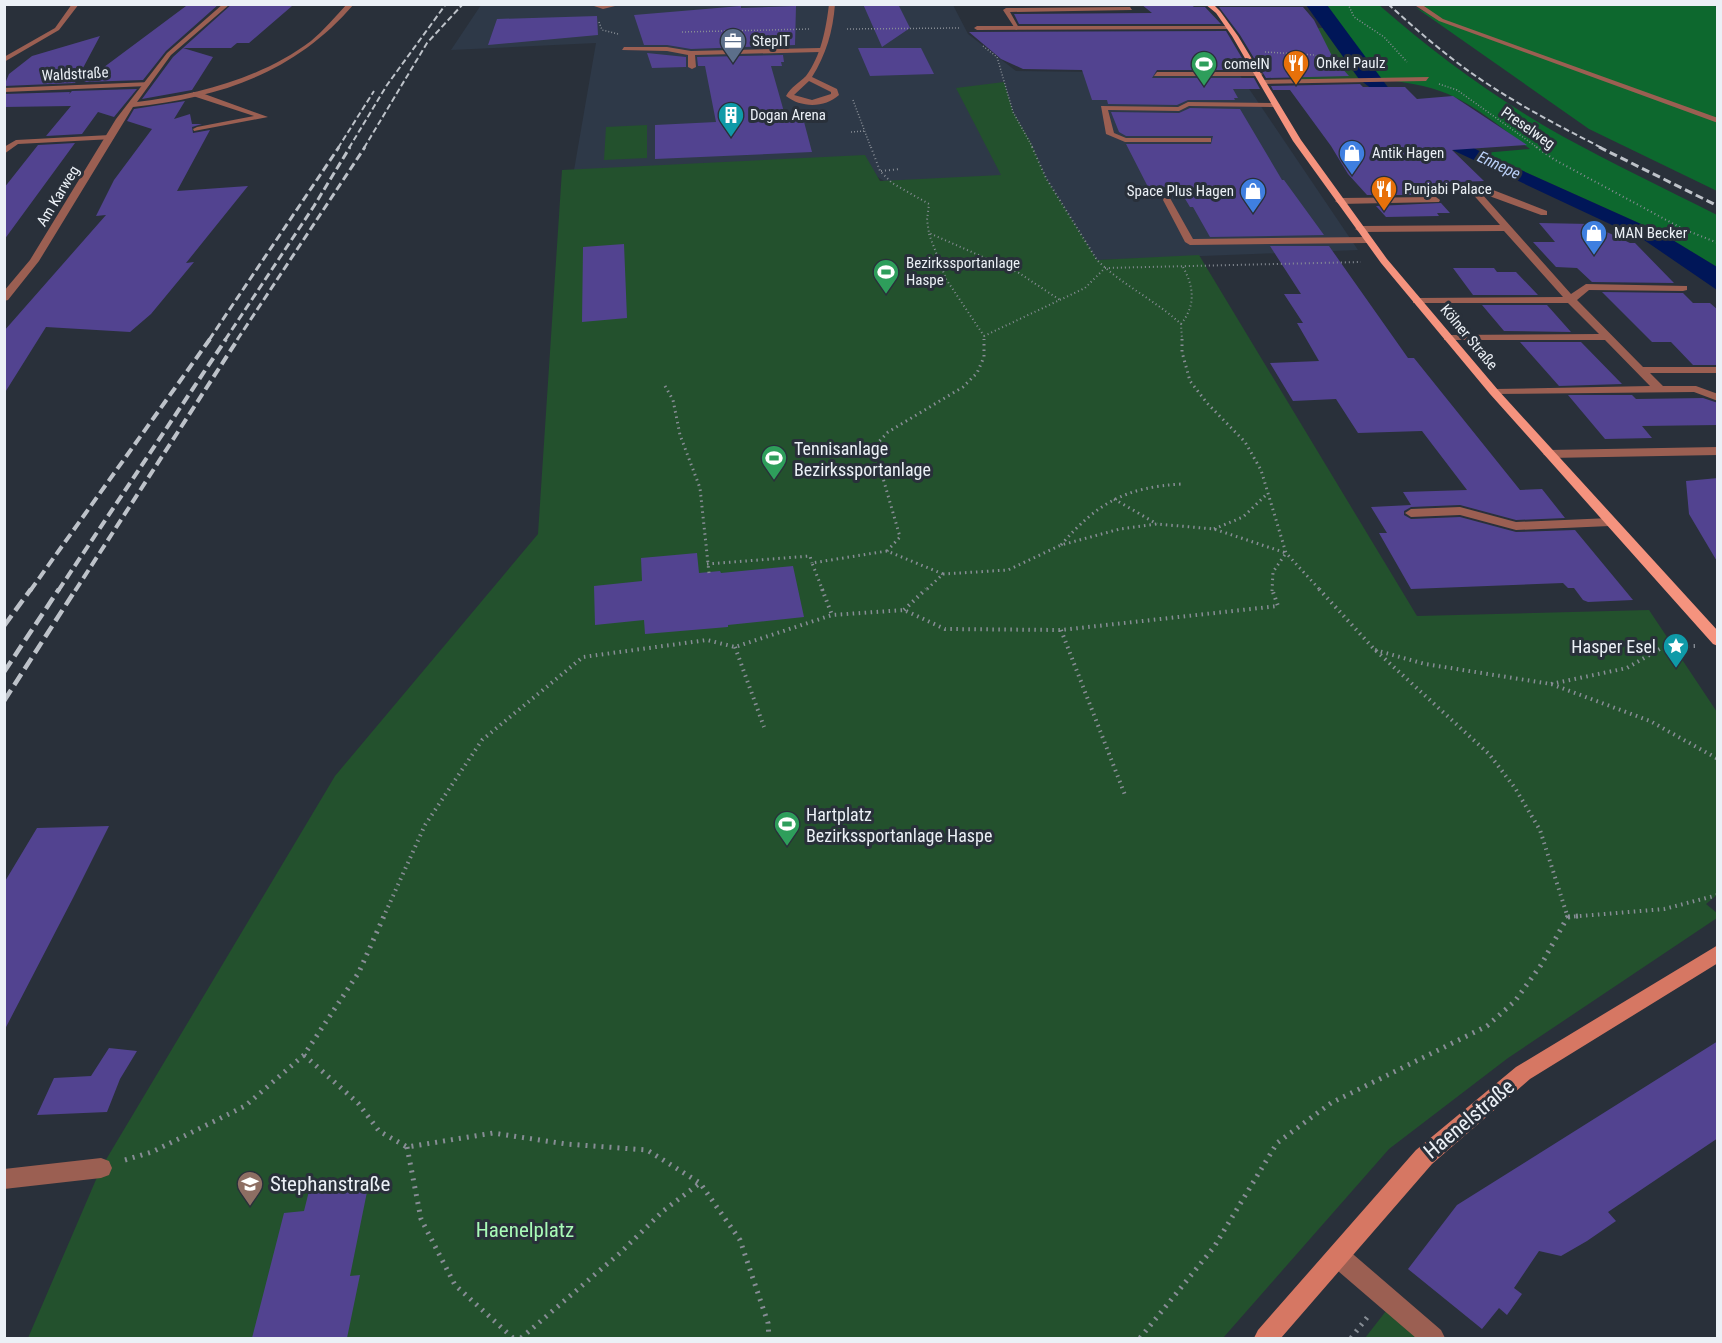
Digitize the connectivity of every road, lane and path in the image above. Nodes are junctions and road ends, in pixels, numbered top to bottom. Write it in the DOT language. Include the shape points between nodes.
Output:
graph roads {
  1 [pos="76,4"];
  2 [pos="227,4"];
  3 [pos="351,4"];
  4 [pos="620,4"];
  5 [pos="832,4"];
  6 [pos="1208,4"];
  7 [pos="1348,4"];
  8 [pos="1416,4"];
  9 [pos="593,5"];
  10 [pos="1130,9"];
  11 [pos="977,28"];
  12 [pos="1016,28"];
  13 [pos="1229,28"];
  14 [pos="830,29"];
  15 [pos="840,29"];
  16 [pos="678,32"];
  17 [pos="625,35"];
  18 [pos="624,49"];
  19 [pos="820,50"];
  20 [pos="1246,52"];
  21 [pos="690,53"];
  22 [pos="4,60"];
  23 [pos="692,67"];
  24 [pos="1158,74"];
  25 [pos="808,78"];
  26 [pos="1261,78"];
  27 [pos="1426,79"];
  28 [pos="1336,81"];
  29 [pos="148,84"];
  30 [pos="4,90"];
  31 [pos="196,94"];
  32 [pos="850,94"];
  33 [pos="132,105"];
  34 [pos="1276,105"];
  35 [pos="1718,121"];
  36 [pos="197,129"];
  37 [pos="865,131"];
  38 [pos="851,132"];
  39 [pos="110,137"];
  40 [pos="1208,140"];
  41 [pos="4,152"];
  42 [pos="900,169"];
  43 [pos="880,171"];
  44 [pos="1167,200"];
  45 [pos="1436,200"];
  46 [pos="1339,201"];
  47 [pos="1544,213"];
  48 [pos="1508,228"];
  49 [pos="1360,230"];
  50 [pos="929,233"];
  51 [pos="1368,240"];
  52 [pos="1718,243"];
  53 [pos="1384,261"];
  54 [pos="1183,266"];
  55 [pos="1105,268"];
  56 [pos="1683,288"];
  57 [pos="4,298"];
  58 [pos="1417,300"];
  59 [pos="1571,300"];
  60 [pos="1061,301"];
  61 [pos="1181,324"];
  62 [pos="984,336"];
  63 [pos="1606,337"];
  64 [pos="1448,338"];
  65 [pos="1640,370"];
  66 [pos="1718,370"];
  67 [pos="664,386"];
  68 [pos="1660,390"];
  69 [pos="1494,392"];
  70 [pos="1718,398"];
  71 [pos="1718,451"];
  72 [pos="1550,454"];
  73 [pos="1182,484"];
  74 [pos="1267,494"];
  75 [pos="1114,498"];
  76 [pos="1412,513"];
  77 [pos="1610,522"];
  78 [pos="1157,525"];
  79 [pos="1214,529"];
  80 [pos="1061,545"];
  81 [pos="887,551"];
  82 [pos="1286,553"];
  83 [pos="812,563"];
  84 [pos="707,564"];
  85 [pos="709,573"];
  86 [pos="943,574"];
  87 [pos="904,610"];
  88 [pos="832,615"];
  89 [pos="1061,630"];
  90 [pos="1718,641"];
  91 [pos="1707,646"];
  92 [pos="735,647"];
  93 [pos="1374,649"];
  94 [pos="1551,684"];
  95 [pos="764,727"];
  96 [pos="1718,759"];
  97 [pos="1125,795"];
  98 [pos="1718,895"];
  99 [pos="1568,917"];
  100 [pos="1718,952"];
  101 [pos="304,1054"];
  102 [pos="407,1147"];
  103 [pos="101,1168"];
  104 [pos="4,1179"];
  105 [pos="700,1183"];
  106 [pos="1339,1257"];
  107 [pos="513,1338"];
  108 [pos="521,1338"];
  109 [pos="769,1338"];
  110 [pos="1140,1338"];
  111 [pos="1266,1338"];
  112 [pos="1433,1338"];
  1 -- 22 [label="street, Waldstraße" via="57,28"];
  2 -- 29 [label="street, Am Karweg" via="169,54"];
  3 -- 31 [label="street" via="320,37 299,52"];
  4 -- 9 [label="street"];
  5 -- 14 [label="street"];
  6 -- 13 [label="main road, Kölner Straße"];
  7 -- 27 [label="path, Preselweg" via="1354,17 1384,37"];
  8 -- 35 [label="street" via="1441,20"];
  9 -- 17 [label="path" via="602,30"];
  10 -- 12 [label="street" via="1006,10"];
  11 -- 12 [label="street"];
  11 -- 15 [label="path"];
  11 -- 55 [label="path" via="977,39 997,57 1013,112 1046,178"];
  12 -- 13 [label="street"];
  13 -- 20 [label="main road, Kölner Straße"];
  14 -- 16 [label="path"];
  14 -- 19 [label="street"];
  18 -- 21 [label="street"];
  19 -- 21 [label="street"];
  19 -- 25 [label="street"];
  20 -- 26 [label="main road, Kölner Straße"];
  20 -- 28 [label="path" via="1315,55"];
  21 -- 23 [label="street"];
  24 -- 26 [label="street"];
  25 -- 25 [label="street" via="790,96 812,102 827,100 835,94"];
  26 -- 28 [label="street"];
  26 -- 34 [label="main road, Kölner Straße"];
  27 -- 28 [label="street"];
  27 -- 52 [label="path, Preselweg" via="1457,90 1555,160 1683,229"];
  29 -- 30 [label="street, Waldstraße"];
  29 -- 33 [label="street, Am Karweg"];
  31 -- 33 [label="street"];
  31 -- 36 [label="street" via="264,117"];
  32 -- 37 [label="path"];
  33 -- 39 [label="street, Am Karweg"];
  34 -- 40 [label="street" via="1104,108 1110,134 1125,140"];
  34 -- 46 [label="main road, Kölner Straße"];
  37 -- 38 [label="path"];
  37 -- 43 [label="path"];
  39 -- 41 [label="street" via="16,142"];
  39 -- 57 [label="street, Am Karweg" via="34,261"];
  42 -- 43 [label="path"];
  43 -- 50 [label="path" via="892,183 929,204"];
  44 -- 51 [label="street" via="1190,242"];
  45 -- 46 [label="street"];
  46 -- 49 [label="main road, Kölner Straße"];
  47 -- 48 [label="street" via="1485,190 1474,192"];
  48 -- 49 [label="street"];
  48 -- 59 [label="street"];
  49 -- 51 [label="main road, Kölner Straße"];
  50 -- 60 [label="path" via="1019,273"];
  50 -- 62 [label="path" via="946,279"];
  51 -- 53 [label="main road, Kölner Straße"];
  53 -- 54 [label="path"];
  53 -- 58 [label="main road, Kölner Straße"];
  54 -- 55 [label="path"];
  54 -- 61 [label="path" via="1193,294 1190,314"];
  55 -- 60 [label="path" via="1085,288"];
  55 -- 61 [label="path"];
  56 -- 59 [label="street" via="1586,287"];
  58 -- 59 [label="street"];
  58 -- 64 [label="main road, Kölner Straße"];
  59 -- 63 [label="street"];
  60 -- 62 [label="path"];
  61 -- 74 [label="path" via="1182,352 1190,381 1245,442"];
  62 -- 81 [label="path" via="987,351 981,371 965,387 882,434 874,447 900,537"];
  63 -- 64 [label="street"];
  63 -- 65 [label="street"];
  64 -- 69 [label="main road, Kölner Straße"];
  65 -- 66 [label="street"];
  65 -- 68 [label="street"];
  67 -- 84 [label="path" via="673,400 680,435 700,488"];
  68 -- 69 [label="street"];
  68 -- 70 [label="street" via="1695,389"];
  69 -- 72 [label="main road, Kölner Straße"];
  71 -- 72 [label="street"];
  72 -- 77 [label="main road, Kölner Straße"];
  73 -- 75 [label="path" via="1144,487"];
  74 -- 79 [label="path" via="1243,517"];
  74 -- 82 [label="path"];
  75 -- 78 [label="path"];
  75 -- 80 [label="path" via="1095,507"];
  76 -- 77 [label="street" via="1460,511 1516,526"];
  77 -- 90 [label="main road, Kölner Straße"];
  78 -- 79 [label="path"];
  78 -- 80 [label="path" via="1120,529"];
  79 -- 82 [label="path"];
  80 -- 86 [label="path" via="1008,570"];
  81 -- 83 [label="path"];
  81 -- 86 [label="path"];
  82 -- 89 [label="path" via="1270,579 1278,606"];
  82 -- 93 [label="path"];
  83 -- 84 [label="path" via="810,556"];
  83 -- 88 [label="path"];
  84 -- 85 [label="path"];
  86 -- 87 [label="path"];
  87 -- 88 [label="path"];
  87 -- 89 [label="path" via="945,629"];
  88 -- 92 [label="path"];
  89 -- 97 [label="path"];
  91 -- 94 [label="path" via="1663,647 1627,668"];
  92 -- 95 [label="path"];
  92 -- 101 [label="path" via="707,640 583,657 482,740 425,825 359,972"];
  93 -- 94 [label="path" via="1425,664"];
  93 -- 99 [label="path" via="1489,754 1515,788 1540,830"];
  94 -- 96 [label="path" via="1650,721"];
  98 -- 99 [label="path" via="1664,909"];
  99 -- 110 [label="path" via="1515,1001 1487,1026 1331,1103 1277,1143 1214,1247"];
  100 -- 106 [label="main road, Haenelstraße" via="1523,1073 1424,1157"];
  101 -- 102 [label="path" via="358,1103 379,1131"];
  101 -- 103 [label="path" via="245,1106 152,1152"];
  102 -- 105 [label="path" via="493,1133 647,1150"];
  102 -- 107 [label="path" via="421,1219 455,1285"];
  103 -- 104 [label="street"];
  105 -- 108 [label="path" via="663,1210 620,1253"];
  105 -- 109 [label="path" via="740,1240 768,1323"];
  106 -- 111 [label="main road, Haenelstraße"];
  106 -- 112 [label="street"];
}
